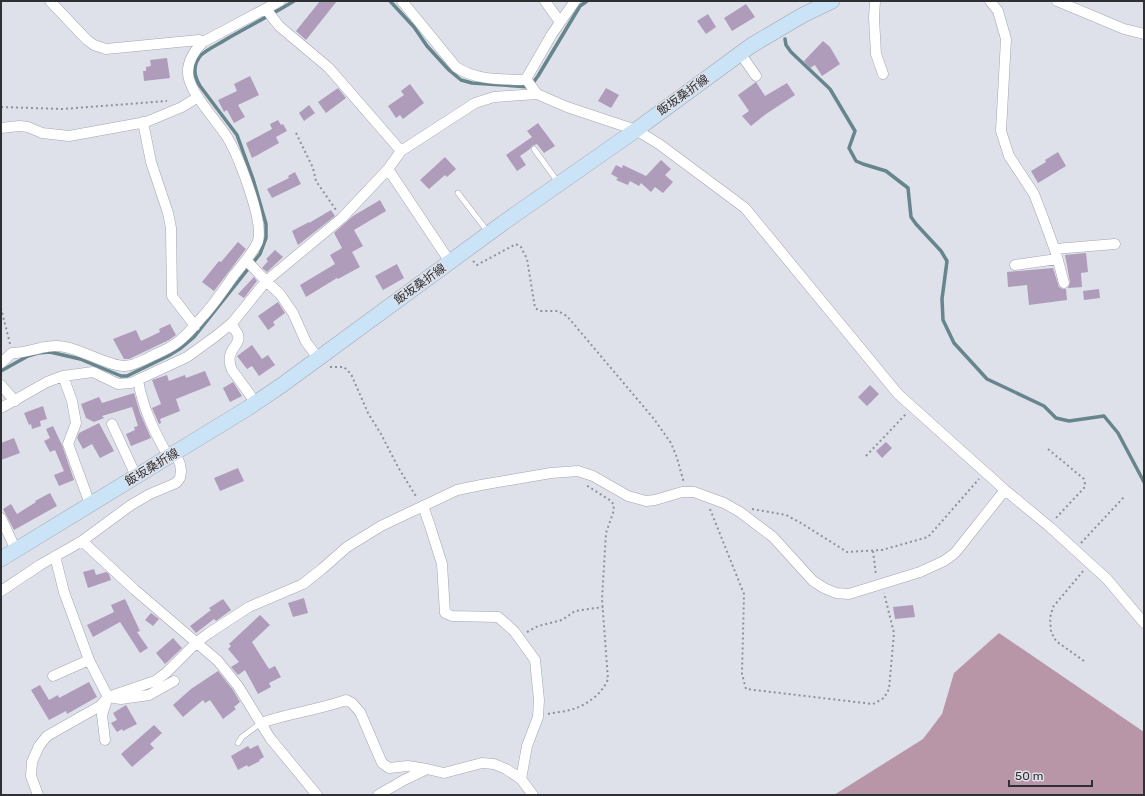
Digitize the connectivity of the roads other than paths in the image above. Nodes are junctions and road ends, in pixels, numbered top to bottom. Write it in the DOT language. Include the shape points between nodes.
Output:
graph roads {
  1 [pos="50,1"];
  2 [pos="280,1"];
  3 [pos="402,1"];
  4 [pos="544,1"];
  5 [pos="575,1"];
  6 [pos="832,1"];
  7 [pos="875,1"];
  8 [pos="990,1"];
  9 [pos="1057,1"];
  10 [pos="269,14"];
  11 [pos="560,22"];
  12 [pos="1144,34"];
  13 [pos="203,42"];
  14 [pos="740,54"];
  15 [pos="883,74"];
  16 [pos="756,76"];
  17 [pos="531,86"];
  18 [pos="198,96"];
  19 [pos="143,122"];
  20 [pos="1,128"];
  21 [pos="636,130"];
  22 [pos="534,149"];
  23 [pos="401,151"];
  24 [pos="388,169"];
  25 [pos="559,184"];
  26 [pos="458,193"];
  27 [pos="489,233"];
  28 [pos="1115,244"];
  29 [pos="1055,249"];
  30 [pos="1057,259"];
  31 [pos="450,262"];
  32 [pos="250,264"];
  33 [pos="1014,265"];
  34 [pos="266,281"];
  35 [pos="1064,284"];
  36 [pos="231,324"];
  37 [pos="195,326"];
  38 [pos="318,358"];
  39 [pos="1,362"];
  40 [pos="64,376"];
  41 [pos="130,376"];
  42 [pos="1,385"];
  43 [pos="15,401"];
  44 [pos="256,403"];
  45 [pos="1,408"];
  46 [pos="112,424"];
  47 [pos="172,454"];
  48 [pos="136,476"];
  49 [pos="1006,490"];
  50 [pos="90,504"];
  51 [pos="422,506"];
  52 [pos="1,518"];
  53 [pos="82,541"];
  54 [pos="5,555"];
  55 [pos="55,556"];
  56 [pos="1,591"];
  57 [pos="1144,623"];
  58 [pos="196,642"];
  59 [pos="89,660"];
  60 [pos="53,676"];
  61 [pos="174,681"];
  62 [pos="108,697"];
  63 [pos="261,723"];
  64 [pos="105,740"];
  65 [pos="238,743"];
  66 [pos="427,769"];
  67 [pos="521,779"];
  68 [pos="38,795"];
  69 [pos="317,795"];
  70 [pos="378,795"];
  71 [pos="533,795"];
  1 -- 13 [label="street" via="87,40 106,49 199,40"];
  2 -- 10 [label="street"];
  3 -- 17 [label="street" via="456,67 465,73 484,78 521,80"];
  4 -- 11 [label="street"];
  5 -- 11 [label="street"];
  6 -- 14 [label="main road, 飯坂桑折線" via="803,15"];
  7 -- 15 [label="street" via="876,54"];
  8 -- 29 [label="street" via="998,11 1006,39 1001,131 1009,156 1034,194"];
  9 -- 12 [label="street" via="1124,29"];
  10 -- 13 [label="street"];
  10 -- 23 [label="street" via="279,26 329,68"];
  11 -- 17 [label="street"];
  13 -- 18 [label="street" via="196,49 188,67 188,76"];
  14 -- 16 [label="street"];
  14 -- 21 [label="main road, 飯坂桑折線"];
  17 -- 21 [label="street" via="567,107"];
  17 -- 23 [label="street" via="475,103"];
  18 -- 19 [label="street" via="182,107"];
  18 -- 32 [label="street" via="228,138 254,204 259,234"];
  19 -- 20 [label="street" via="69,136 42,133 28,127"];
  19 -- 37 [label="street" via="151,162 171,228 172,296"];
  21 -- 25 [label="main road, 飯坂桑折線"];
  21 -- 49 [label="street" via="745,208 898,394"];
  22 -- 25 [label="lane"];
  23 -- 24 [label="street"];
  24 -- 31 [label="street"];
  24 -- 34 [label="street" via="342,218"];
  25 -- 27 [label="main road, 飯坂桑折線"];
  26 -- 27 [label="lane"];
  27 -- 31 [label="main road, 飯坂桑折線"];
  28 -- 29 [label="street"];
  29 -- 30 [label="street"];
  30 -- 33 [label="street"];
  30 -- 35 [label="street"];
  31 -- 38 [label="main road, 飯坂桑折線"];
  32 -- 34 [label="street"];
  32 -- 37 [label="street"];
  34 -- 36 [label="street"];
  34 -- 38 [label="street" via="280,294 306,342"];
  36 -- 41 [label="street" via="187,357"];
  36 -- 44 [label="street" via="238,340 229,356 230,364"];
  37 -- 41 [label="street" via="174,345 143,360"];
  38 -- 44 [label="main road, 飯坂桑折線"];
  39 -- 41 [label="street" via="12,353 53,345 80,351 118,366"];
  40 -- 41 [label="street" via="93,372 118,384"];
  40 -- 43 [label="street" via="47,382"];
  40 -- 50 [label="street" via="76,423 68,444"];
  41 -- 47 [label="street" via="149,420"];
  42 -- 43 [label="street"];
  43 -- 45 [label="street"];
  44 -- 47 [label="main road, 飯坂桑折線"];
  46 -- 48 [label="street"];
  47 -- 48 [label="main road, 飯坂桑折線"];
  47 -- 53 [label="street" via="180,464 181,471 176,483 131,505"];
  48 -- 50 [label="main road, 飯坂桑折線"];
  49 -- 51 [label="street" via="955,553 944,561 920,572 849,594 836,593 813,581 773,537 740,512 709,496 694,492 682,492 646,501 628,496 593,476 578,471 551,473 457,490"];
  49 -- 57 [label="street" via="1107,579"];
  50 -- 54 [label="main road, 飯坂桑折線"];
  51 -- 58 [label="street" via="381,526 346,548 303,584 249,607"];
  51 -- 67 [label="street" via="442,564 445,614 498,617 514,631 535,660 538,717 527,746"];
  52 -- 54 [label="street"];
  53 -- 55 [label="street"];
  53 -- 58 [label="street"];
  55 -- 56 [label="street"];
  55 -- 59 [label="street" via="64,592"];
  58 -- 62 [label="street" via="155,681"];
  58 -- 63 [label="street" via="218,661"];
  59 -- 60 [label="street"];
  59 -- 62 [label="street"];
  61 -- 62 [label="street" via="149,695 121,699"];
  62 -- 64 [label="street" via="102,714"];
  62 -- 68 [label="street" via="100,706 47,736 39,746 32,762 31,776"];
  63 -- 65 [label="lane"];
  63 -- 66 [label="street" via="346,700 360,712 382,763 389,768 408,766"];
  63 -- 69 [label="street" via="270,738"];
  66 -- 67 [label="street" via="444,773 482,763 494,764"];
  66 -- 70 [label="street"];
  67 -- 71 [label="street"];
}
